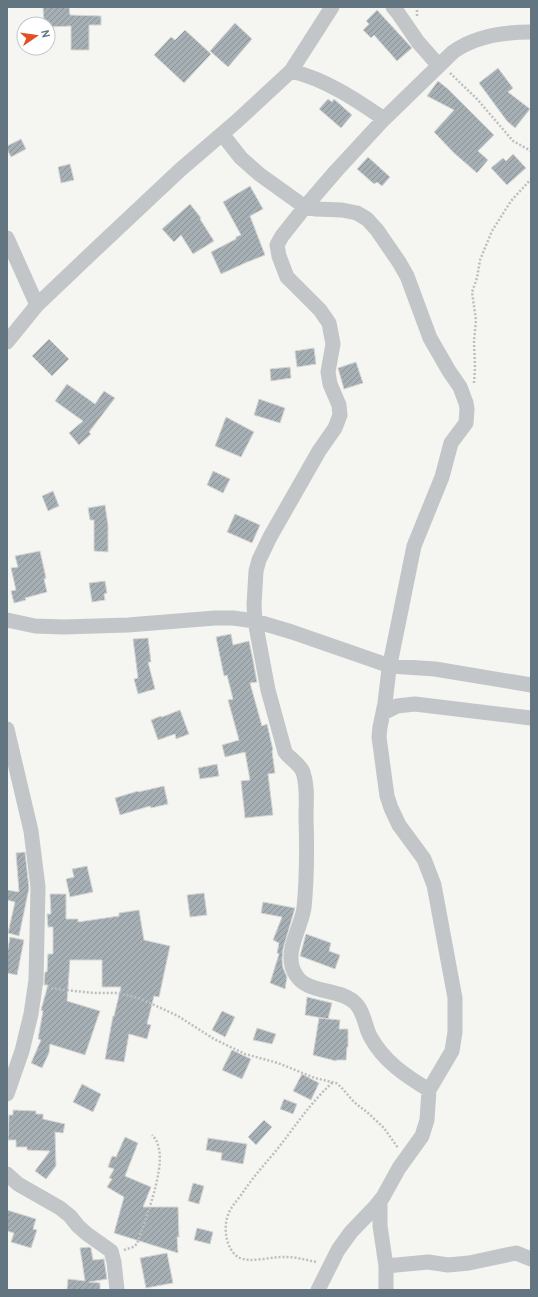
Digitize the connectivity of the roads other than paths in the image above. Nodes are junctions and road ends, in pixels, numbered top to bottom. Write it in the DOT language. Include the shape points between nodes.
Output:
graph roads {
  1 [pos="332,7"];
  2 [pos="393,7"];
  3 [pos="531,32"];
  4 [pos="440,65"];
  5 [pos="290,71"];
  6 [pos="384,119"];
  7 [pos="222,134"];
  8 [pos="305,207"];
  9 [pos="7,238"];
  10 [pos="37,306"];
  11 [pos="7,342"];
  12 [pos="7,620"];
  13 [pos="255,621"];
  14 [pos="390,666"];
  15 [pos="531,685"];
  16 [pos="383,713"];
  17 [pos="531,718"];
  18 [pos="7,729"];
  19 [pos="430,1090"];
  20 [pos="7,1094"];
  21 [pos="7,1174"];
  22 [pos="380,1201"];
  23 [pos="531,1259"];
  24 [pos="386,1266"];
  25 [pos="117,1290"];
  26 [pos="318,1290"];
  27 [pos="386,1290"];
  1 -- 5 [label="street"];
  2 -- 4 [label="street" via="418,42"];
  3 -- 4 [label="street" via="508,33 475,41 460,47"];
  4 -- 6 [label="street"];
  5 -- 6 [label="street" via="306,74 324,82"];
  5 -- 7 [label="street"];
  6 -- 8 [label="street"];
  7 -- 8 [label="street" via="259,174"];
  7 -- 10 [label="street" via="174,175"];
  8 -- 13 [label="street" via="279,241 278,252 287,277 320,310 329,323 333,344 329,377 340,415 335,428 319,451 261,555 256,571"];
  8 -- 14 [label="street" via="357,213 377,230 407,276 430,338 460,387 467,409 466,423 451,443 442,477 414,546"];
  9 -- 10 [label="street"];
  10 -- 11 [label="street"];
  12 -- 13 [label="street" via="35,626 64,627 215,618"];
  13 -- 14 [label="street"];
  13 -- 19 [label="street" via="268,690 285,752 302,770 307,791 307,876 302,918 292,947 292,966 296,975 308,986 333,992 355,1003 360,1009 371,1038 390,1063"];
  14 -- 15 [label="street" via="434,668"];
  14 -- 16 [label="street"];
  16 -- 17 [label="street" via="397,706 415,704"];
  16 -- 19 [label="street" via="379,737 387,796 399,825 421,854 432,877 455,998 454,1045"];
  18 -- 20 [label="street" via="31,831 38,887 35,986 31,1014 22,1051"];
  19 -- 22 [label="street" via="427,1120 422,1136 403,1161"];
  21 -- 25 [label="street" via="18,1184 60,1208 113,1254"];
  22 -- 24 [label="street" via="380,1226"];
  22 -- 26 [label="street" via="338,1250"];
  23 -- 24 [label="street" via="516,1253 469,1263 448,1265 428,1262"];
  24 -- 27 [label="street"];
}
